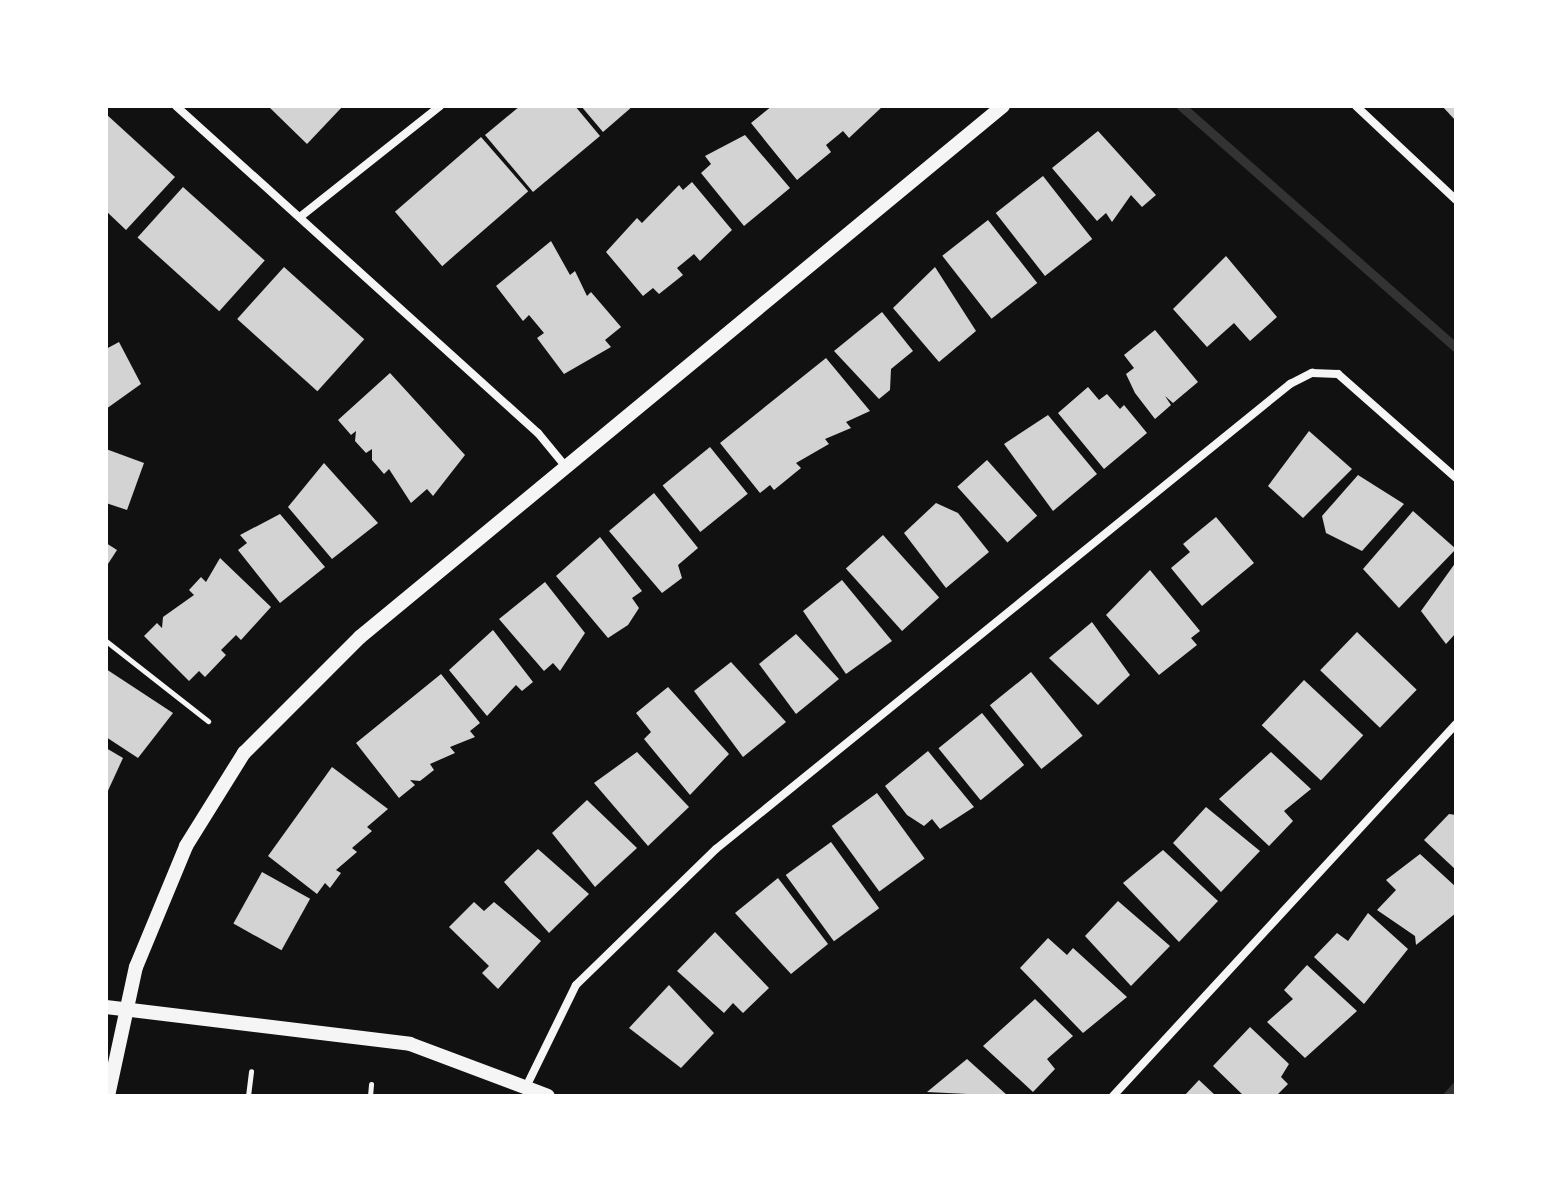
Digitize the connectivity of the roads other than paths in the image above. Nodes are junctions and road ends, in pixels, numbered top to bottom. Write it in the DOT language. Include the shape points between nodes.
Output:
graph roads {
  1 [pos="176,106"];
  2 [pos="440,106"];
  3 [pos="1003,106"];
  4 [pos="1356,106"];
  5 [pos="1456,200"];
  6 [pos="300,217"];
  7 [pos="566,467"];
  8 [pos="1456,478"];
  9 [pos="1456,724"];
  10 [pos="106,1007"];
  11 [pos="122,1009"];
  12 [pos="527,1085"];
  13 [pos="108,1096"];
  14 [pos="548,1096"];
  15 [pos="1113,1096"];
  1 -- 6 [label="street"];
  2 -- 6 [label="street"];
  3 -- 7 [label="street"];
  4 -- 5 [label="street"];
  6 -- 7 [label="street"];
  7 -- 11 [label="street" via="360,637 244,753 186,846"];
  8 -- 12 [label="street" via="1338,374 1312,373 1290,384 716,849 576,985"];
  9 -- 15 [label="street"];
  10 -- 11 [label="street"];
  11 -- 12 [label="street" via="410,1044"];
  11 -- 13 [label="street"];
  12 -- 14 [label="street"];
}
